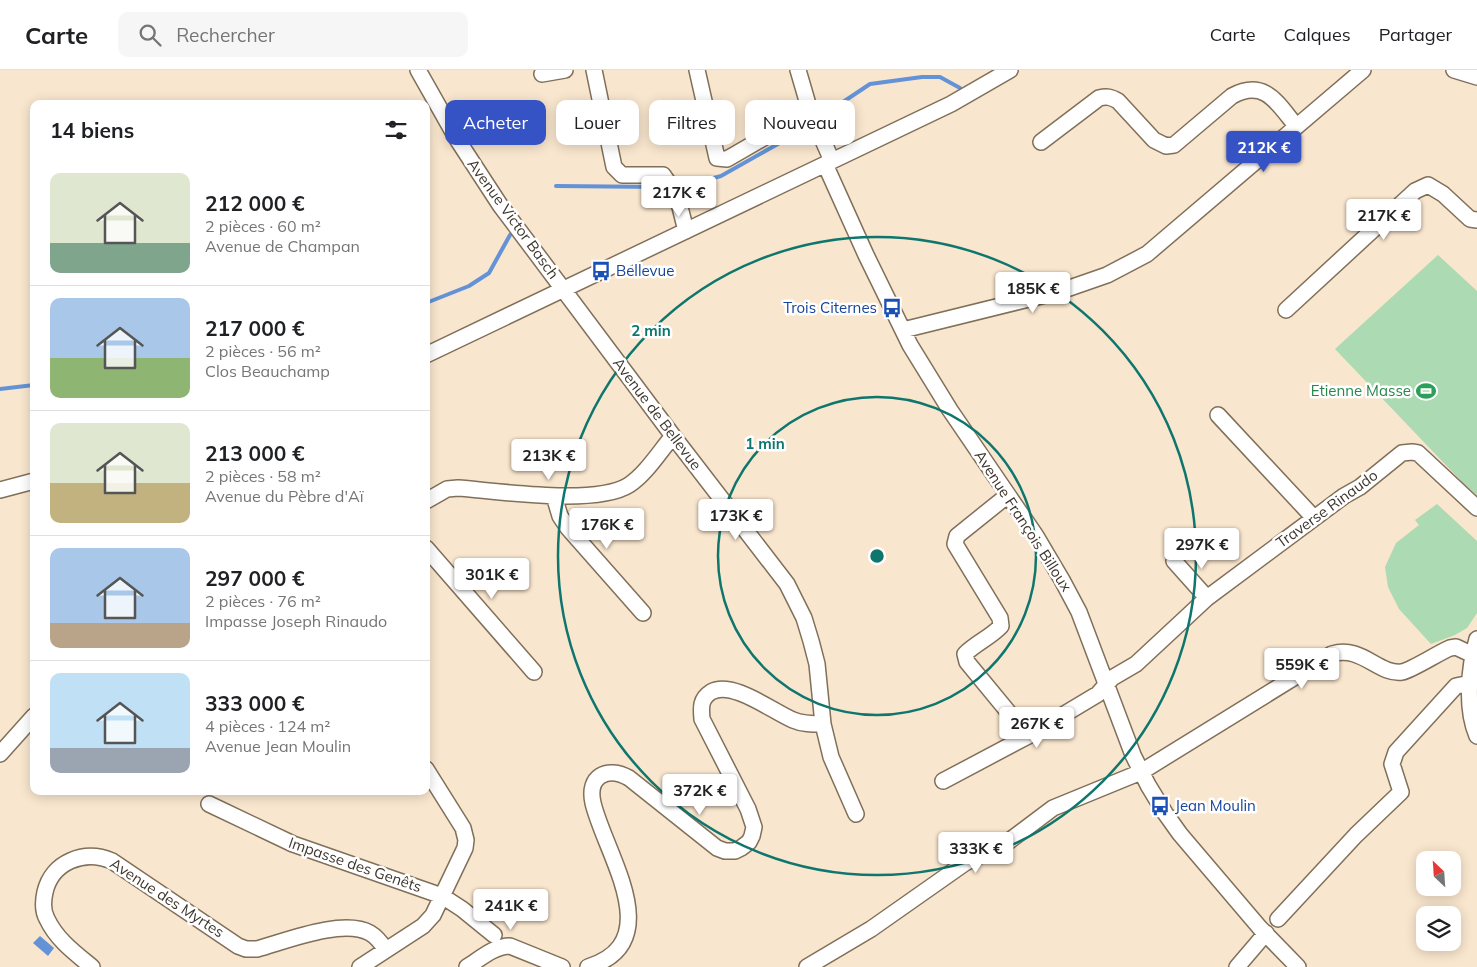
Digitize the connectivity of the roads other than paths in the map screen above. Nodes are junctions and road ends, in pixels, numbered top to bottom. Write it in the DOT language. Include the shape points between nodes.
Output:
graph roads {
  1 [pos="418,70"];
  2 [pos="565,70"];
  3 [pos="594,70"];
  4 [pos="697,70"];
  5 [pos="798,70"];
  6 [pos="1010,70"];
  7 [pos="1362,70"];
  8 [pos="1454,70"];
  9 [pos="542,74"];
  10 [pos="1477,77"];
  11 [pos="807,100"];
  12 [pos="1296,126"];
  13 [pos="1041,142"];
  14 [pos="751,145"];
  15 [pos="822,145"];
  16 [pos="828,162"];
  17 [pos="1477,220"];
  18 [pos="686,231"];
  19 [pos="563,289"];
  20 [pos="1286,310"];
  21 [pos="903,330"];
  22 [pos="430,353"];
  23 [pos="1218,415"];
  24 [pos="673,436"];
  25 [pos="30,482"];
  26 [pos="0,490"];
  27 [pos="1008,495"];
  28 [pos="554,496"];
  29 [pos="430,499"];
  30 [pos="1477,508"];
  31 [pos="1314,518"];
  32 [pos="430,553"];
  33 [pos="1174,561"];
  34 [pos="1207,598"];
  35 [pos="643,613"];
  36 [pos="1477,639"];
  37 [pos="1473,655"];
  38 [pos="534,672"];
  39 [pos="1470,683"];
  40 [pos="1107,685"];
  41 [pos="30,720"];
  42 [pos="823,724"];
  43 [pos="1028,736"];
  44 [pos="1477,736"];
  45 [pos="0,754"];
  46 [pos="1141,772"];
  47 [pos="430,776"];
  48 [pos="943,781"];
  49 [pos="209,804"];
  50 [pos="856,814"];
  51 [pos="442,896"];
  52 [pos="1278,920"];
  53 [pos="1266,933"];
  54 [pos="494,935"];
  55 [pos="386,950"];
  56 [pos="92,967"];
  57 [pos="360,967"];
  58 [pos="467,967"];
  59 [pos="562,967"];
  60 [pos="588,967"];
  61 [pos="807,967"];
  62 [pos="1237,967"];
  63 [pos="1298,967"];
  1 -- 19 [label="street, Avenue Victor Basch" via="500,205"];
  2 -- 9 [label="street"];
  3 -- 18 [label="street" via="614,167 622,175 663,175 677,195"];
  4 -- 14 [label="street" via="717,158 727,159"];
  5 -- 11 [label="street, Avenue François Billoux"];
  6 -- 16 [label="street" via="951,104"];
  7 -- 12 [label="street"];
  8 -- 10 [label="street"];
  12 -- 13 [label="street" via="1271,96 1262,91 1247,90 1232,96 1174,145 1166,146 1154,140 1118,101 1106,96"];
  12 -- 21 [label="street" via="1147,254 1107,275 1060,291"];
  15 -- 16 [label="street, Avenue François Billoux"];
  16 -- 18 [label="street"];
  16 -- 21 [label="street, Avenue François Billoux"];
  17 -- 20 [label="street" via="1470,219 1428,185 1415,191"];
  18 -- 19 [label="street"];
  19 -- 22 [label="street"];
  19 -- 24 [label="street, Avenue de Bellevue"];
  21 -- 27 [label="street, Avenue François Billoux" via="950,410"];
  23 -- 31 [label="street"];
  24 -- 28 [label="street" via="628,486 594,495"];
  24 -- 42 [label="street, Avenue de Bellevue" via="780,573 798,602 817,664"];
  25 -- 26 [label="street"];
  27 -- 40 [label="street, Avenue François Billoux" via="1079,612"];
  27 -- 43 [label="street" via="957,536 955,544 1000,618 1001,626 965,654 967,662"];
  28 -- 29 [label="street" via="458,488 447,489"];
  28 -- 35 [label="street" via="560,516 568,528"];
  30 -- 31 [label="street, Traverse Rinaudo" via="1418,453 1412,452 1402,453"];
  31 -- 34 [label="street, Traverse Rinaudo"];
  32 -- 38 [label="street"];
  33 -- 34 [label="street"];
  34 -- 40 [label="street, Traverse Rinaudo" via="1136,664 1112,678"];
  36 -- 37 [label="street"];
  37 -- 39 [label="street"];
  37 -- 46 [label="street" via="1456,647 1450,648 1402,672 1385,669 1352,653 1332,654"];
  39 -- 44 [label="street" via="1471,715"];
  39 -- 52 [label="street" via="1456,686 1396,752 1392,764 1401,792"];
  40 -- 43 [label="street, Traverse Rinaudo" via="1098,694"];
  40 -- 46 [label="street, Avenue François Billoux"];
  41 -- 45 [label="street"];
  42 -- 50 [label="street, Avenue de Bellevue" via="833,764"];
  42 -- 60 [label="street" via="794,720 730,689 715,690 703,700 702,719 754,827 749,842 735,851 717,848 629,778 616,772 600,776 592,789 594,805 624,890 629,924 622,945 613,955"];
  43 -- 48 [label="street, Traverse Rinaudo"];
  46 -- 53 [label="street, Avenue François Billoux" via="1180,834"];
  46 -- 61 [label="street" via="1053,808 1010,840 965,863 840,949"];
  47 -- 51 [label="street" via="466,840"];
  49 -- 51 [label="street, Impasse des Genêts" via="293,844"];
  51 -- 54 [label="street, Impasse des Genêts"];
  51 -- 55 [label="street" via="423,926"];
  53 -- 62 [label="street"];
  53 -- 63 [label="street, Avenue François Billoux"];
  55 -- 56 [label="street, Avenue des Myrtes" via="370,933 343,927 246,949 112,861 88,857 62,864 54,873 47,884 44,908 46,918 61,941"];
  55 -- 57 [label="street"];
  58 -- 59 [label="street" via="504,946 510,946"];
}
